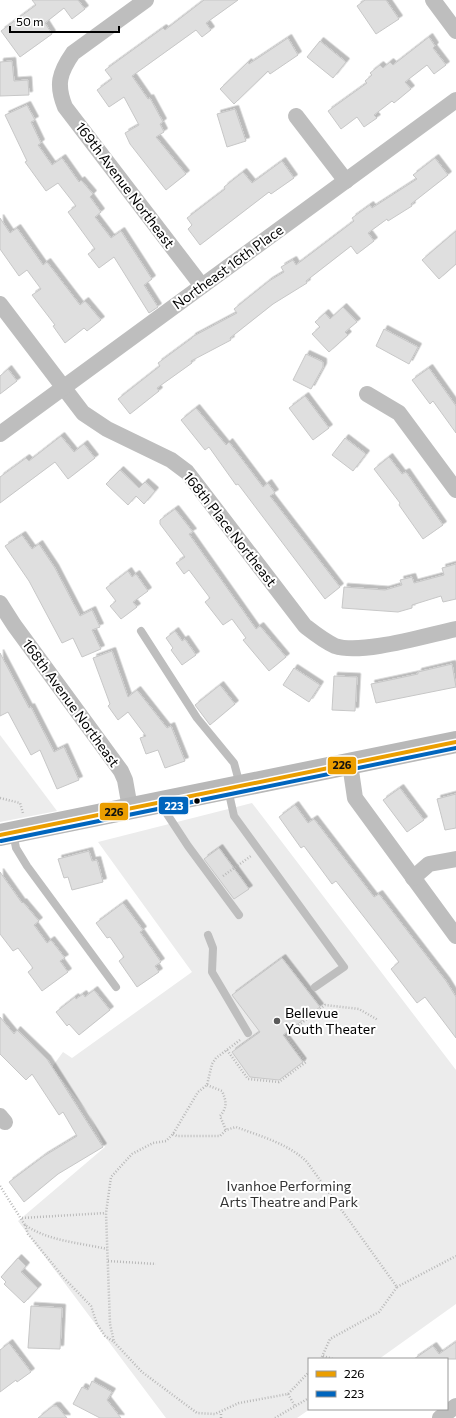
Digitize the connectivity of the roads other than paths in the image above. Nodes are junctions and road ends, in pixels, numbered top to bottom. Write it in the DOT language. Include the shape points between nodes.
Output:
graph roads {
  1 [pos="146,0"];
  2 [pos="433,0"];
  3 [pos="456,31"];
  4 [pos="456,100"];
  5 [pos="296,116"];
  6 [pos="346,180"];
  7 [pos="202,286"];
  8 [pos="0,304"];
  9 [pos="64,388"];
  10 [pos="367,394"];
  11 [pos="0,434"];
  12 [pos="456,490"];
  13 [pos="0,603"];
  14 [pos="456,629"];
  15 [pos="141,632"];
  16 [pos="456,742"];
  17 [pos="350,764"];
  18 [pos="234,787"];
  19 [pos="164,802"];
  20 [pos="130,808"];
  21 [pos="12,828"];
  22 [pos="456,859"];
  23 [pos="413,878"];
  24 [pos="239,915"];
  25 [pos="208,935"];
  26 [pos="456,936"];
  27 [pos="116,987"];
  28 [pos="315,987"];
  29 [pos="248,1033"];
  30 [pos="456,1406"];
  31 [pos="440,1418"];
  1 -- 7 [label="street, 169th Avenue Northeast" via="73,53 59,78 60,95 65,107"];
  2 -- 3 [label="street"];
  4 -- 6 [label="street, Northeast 16th Place"];
  5 -- 6 [label="street"];
  6 -- 7 [label="street, Northeast 16th Place"];
  7 -- 9 [label="street, Northeast 16th Place"];
  8 -- 9 [label="street, 168th Place Northeast"];
  9 -- 11 [label="street, Northeast 16th Place"];
  9 -- 14 [label="street, 168th Place Northeast" via="83,413 107,430 171,460 187,472 305,626 324,640 337,646 365,648"];
  10 -- 12 [label="street" via="399,413"];
  13 -- 20 [label="street, 168th Avenue Northeast" via="14,626 121,771"];
  15 -- 18 [label="lane" via="197,718 234,763"];
  16 -- 17 [label="street"];
  17 -- 18 [label="street"];
  17 -- 23 [label="street" via="354,798"];
  18 -- 19 [label="street"];
  18 -- 28 [label="lane" via="234,816 344,967"];
  19 -- 20 [label="street"];
  19 -- 24 [label="lane" via="167,814"];
  20 -- 21 [label="street"];
  21 -- 27 [label="lane" via="16,848 27,866"];
  22 -- 23 [label="street" via="429,864"];
  23 -- 26 [label="street"];
  25 -- 29 [label="lane" via="213,948 212,972"];
  30 -- 31 [label="street"];
}
